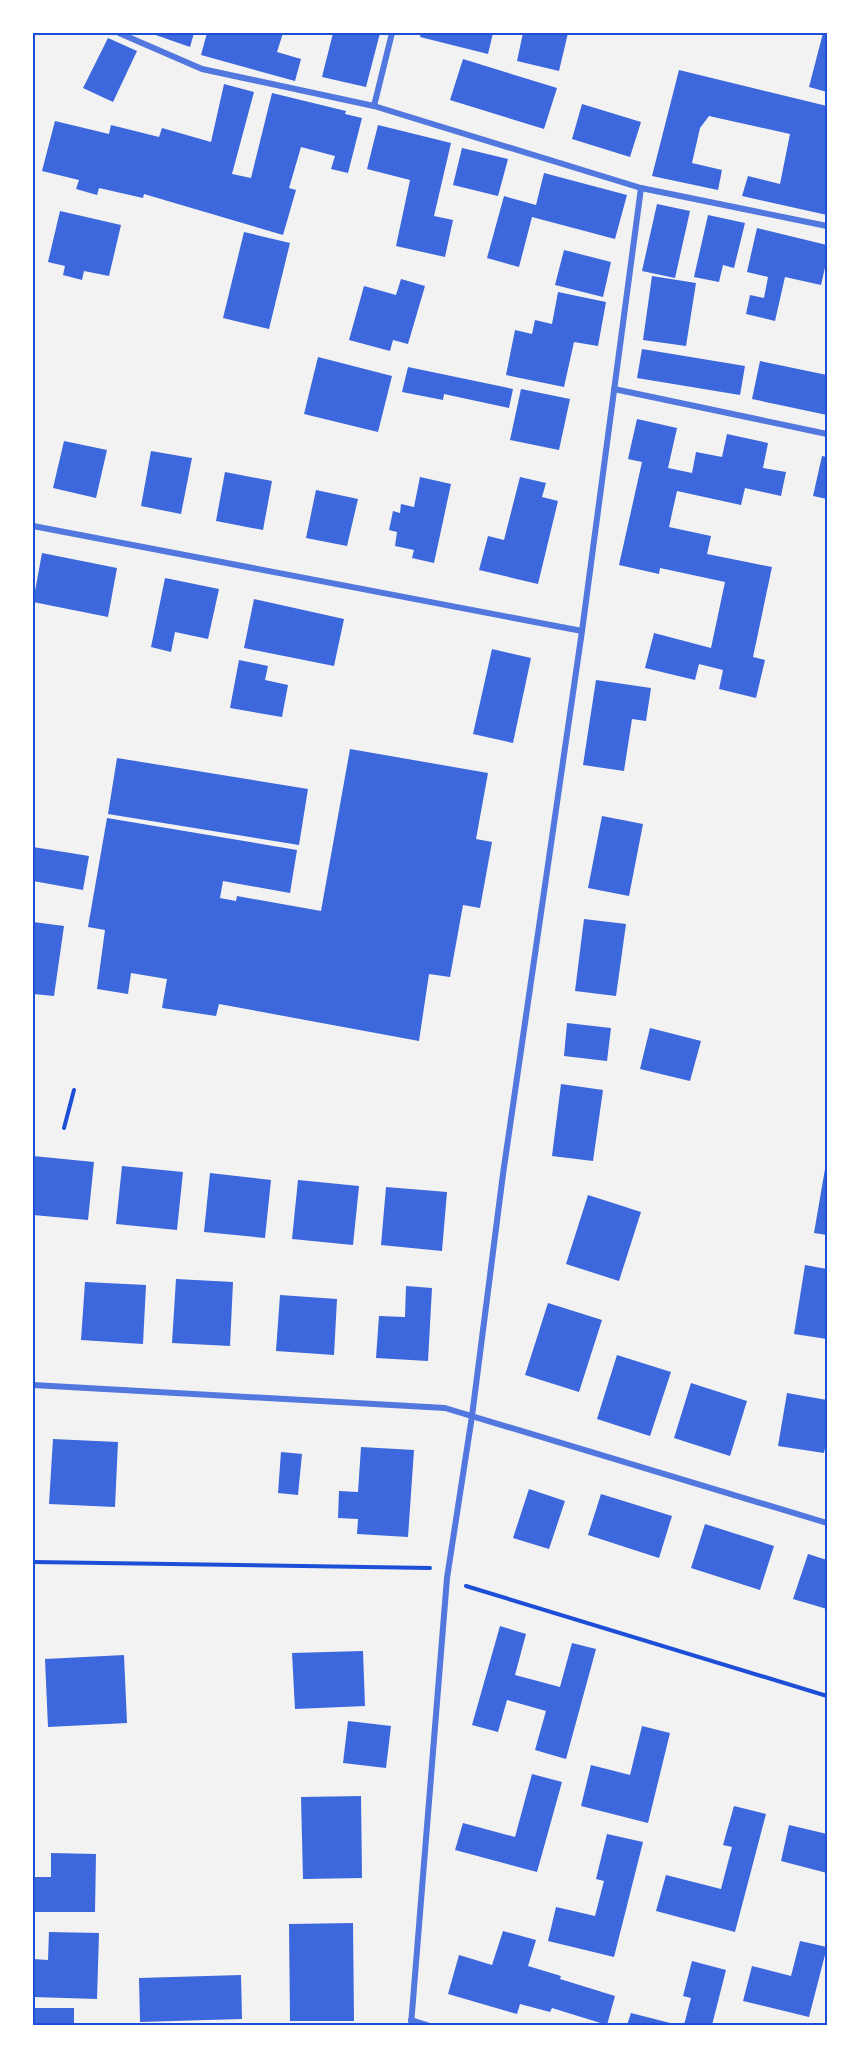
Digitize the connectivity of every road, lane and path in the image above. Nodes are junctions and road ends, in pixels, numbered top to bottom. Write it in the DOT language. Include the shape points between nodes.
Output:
graph roads {
  1 [pos="119,33"];
  2 [pos="392,33"];
  3 [pos="374,106"];
  4 [pos="640,188"];
  5 [pos="827,226"];
  6 [pos="615,389"];
  7 [pos="827,434"];
  8 [pos="33,526"];
  9 [pos="582,631"];
  10 [pos="74,1090"];
  11 [pos="64,1128"];
  12 [pos="33,1385"];
  13 [pos="472,1416"];
  14 [pos="827,1522"];
  15 [pos="33,1562"];
  16 [pos="428,1567"];
  17 [pos="474,1590"];
  18 [pos="827,1696"];
  19 [pos="411,2022"];
  20 [pos="427,2025"];
  1 -- 3 [label="street" via="202,69"];
  2 -- 3 [label="street"];
  3 -- 4 [label="street"];
  4 -- 5 [label="street"];
  4 -- 6 [label="street"];
  6 -- 7 [label="street"];
  6 -- 9 [label="street"];
  8 -- 9 [label="street"];
  9 -- 13 [label="street"];
  10 -- 11 [label="path"];
  12 -- 13 [label="street" via="445,1408"];
  13 -- 14 [label="street"];
  13 -- 19 [label="street" via="447,1578"];
  15 -- 16 [label="path"];
  17 -- 18 [label="path"];
  19 -- 20 [label="street"];
}
